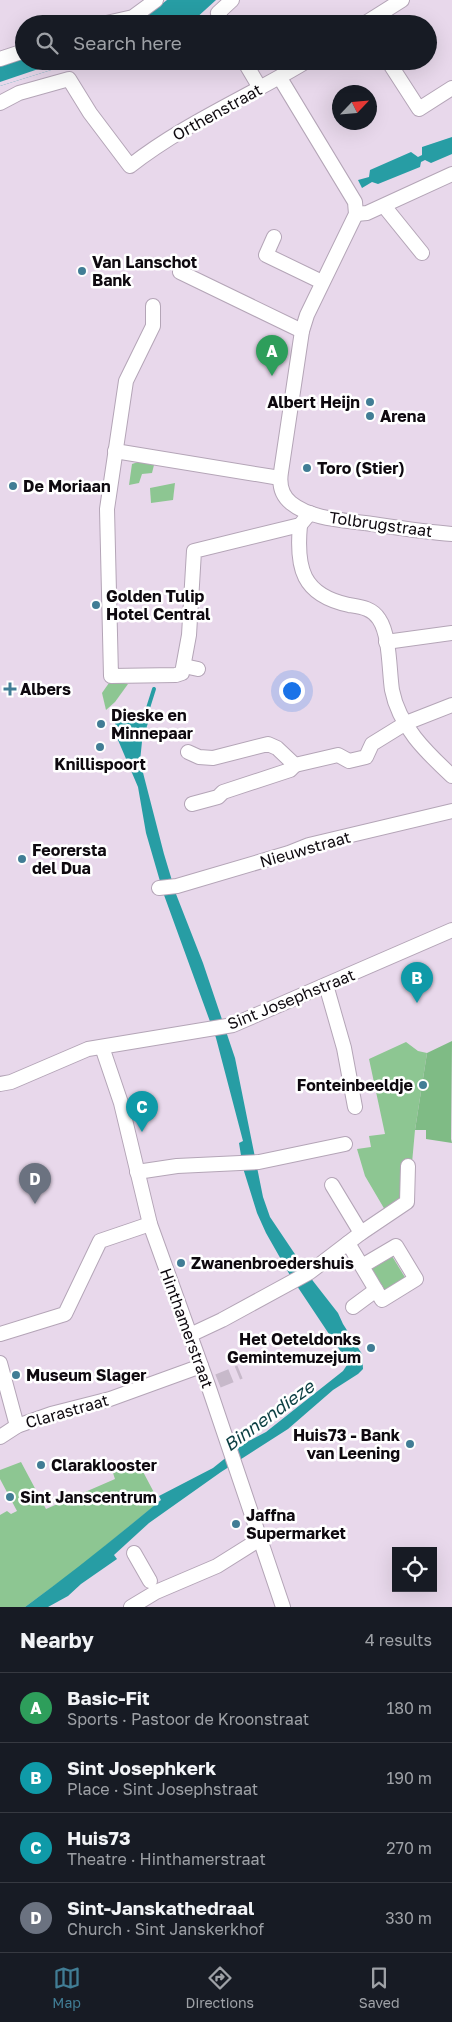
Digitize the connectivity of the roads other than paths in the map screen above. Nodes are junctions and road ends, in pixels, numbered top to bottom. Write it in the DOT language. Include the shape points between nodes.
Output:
graph roads {
  1 [pos="156,0"];
  2 [pos="232,0"];
  3 [pos="402,0"];
  4 [pos="135,15"];
  5 [pos="223,15"];
  6 [pos="378,15"];
  7 [pos="15,54"];
  8 [pos="0,59"];
  9 [pos="249,70"];
  10 [pos="293,70"];
  11 [pos="394,70"];
  12 [pos="280,78"];
  13 [pos="260,88"];
  14 [pos="452,88"];
  15 [pos="0,103"];
  16 [pos="452,174"];
  17 [pos="384,206"];
  18 [pos="356,214"];
  19 [pos="274,236"];
  20 [pos="422,254"];
  21 [pos="180,272"];
  22 [pos="322,282"];
  23 [pos="153,306"];
  24 [pos="302,331"];
  25 [pos="115,451"];
  26 [pos="280,478"];
  27 [pos="310,513"];
  28 [pos="300,525"];
  29 [pos="452,534"];
  30 [pos="452,633"];
  31 [pos="386,642"];
  32 [pos="452,705"];
  33 [pos="406,723"];
  34 [pos="188,752"];
  35 [pos="295,765"];
  36 [pos="452,776"];
  37 [pos="192,804"];
  38 [pos="452,811"];
  39 [pos="159,888"];
  40 [pos="448,932"];
  41 [pos="326,985"];
  42 [pos="102,1046"];
  43 [pos="0,1084"];
  44 [pos="355,1107"];
  45 [pos="345,1144"];
  46 [pos="408,1166"];
  47 [pos="137,1172"];
  48 [pos="332,1185"];
  49 [pos="150,1224"];
  50 [pos="361,1233"];
  51 [pos="348,1243"];
  52 [pos="362,1266"];
  53 [pos="376,1290"];
  54 [pos="353,1307"];
  55 [pos="0,1334"];
  56 [pos="190,1335"];
  57 [pos="0,1363"];
  58 [pos="201,1366"];
  59 [pos="18,1426"];
  60 [pos="0,1437"];
  61 [pos="260,1539"];
  62 [pos="134,1553"];
  63 [pos="153,1587"];
  64 [pos="131,1607"];
  65 [pos="284,1607"];
  1 -- 4 [label="street"];
  2 -- 5 [label="street"];
  3 -- 6 [label="street"];
  7 -- 8 [label="street"];
  9 -- 13 [label="street"];
  10 -- 12 [label="street, Orthenstraat"];
  11 -- 14 [label="street" via="419,109"];
  12 -- 13 [label="street, Orthenstraat"];
  12 -- 18 [label="street" via="355,202"];
  13 -- 15 [label="street, Orthenstraat" via="168,138 130,166 69,79 19,93"];
  16 -- 17 [label="street"];
  17 -- 18 [label="street" via="368,214"];
  17 -- 20 [label="street"];
  18 -- 22 [label="street"];
  19 -- 22 [label="street" via="266,255"];
  21 -- 24 [label="street"];
  22 -- 24 [label="street" via="306,314"];
  23 -- 25 [label="street" via="153,326 126,381"];
  24 -- 26 [label="street"];
  25 -- 26 [label="street"];
  25 -- 28 [label="street" via="107,509 111,676 176,675 191,667 189,635 194,551"];
  26 -- 27 [label="street, Tolbrugstraat" via="281,490 287,500"];
  27 -- 28 [label="street"];
  27 -- 29 [label="street, Tolbrugstraat"];
  28 -- 31 [label="street" via="298,551 309,585 331,600 371,611 382,623"];
  30 -- 31 [label="street"];
  31 -- 33 [label="street" via="392,691"];
  32 -- 33 [label="street"];
  33 -- 35 [label="street" via="372,744 366,757 349,760 338,755"];
  33 -- 36 [label="street" via="421,746"];
  34 -- 35 [label="street" via="213,758 268,744"];
  35 -- 37 [label="street" via="290,770"];
  38 -- 39 [label="street, Nieuwstraat" via="309,845 176,886"];
  40 -- 41 [label="street, Sint Josephstraat"];
  41 -- 42 [label="street, Sint Josephstraat" via="233,1025"];
  41 -- 44 [label="street" via="344,1048"];
  42 -- 43 [label="street, Sint Josephstraat"];
  42 -- 47 [label="street, Hinthamerstraat"];
  45 -- 47 [label="street" via="259,1162 178,1166"];
  46 -- 50 [label="street" via="407,1202"];
  47 -- 49 [label="street, Hinthamerstraat"];
  48 -- 50 [label="street"];
  49 -- 55 [label="street" via="100,1241 65,1314"];
  49 -- 56 [label="street, Hinthamerstraat"];
  50 -- 51 [label="street"];
  51 -- 52 [label="street"];
  51 -- 56 [label="street" via="293,1282"];
  52 -- 53 [label="street"];
  52 -- 53 [label="street" via="396,1246 416,1279 382,1300"];
  53 -- 54 [label="street"];
  56 -- 58 [label="street, Hinthamerstraat"];
  57 -- 59 [label="street"];
  58 -- 59 [label="street, Clarastraat" via="110,1399"];
  58 -- 61 [label="street, Hinthamerstraat" via="213,1383 228,1448"];
  59 -- 60 [label="street, Clarastraat"];
  61 -- 63 [label="street" via="217,1566"];
  61 -- 65 [label="street, Hinthamerstraat"];
  62 -- 63 [label="street"];
  63 -- 64 [label="street"];
}
